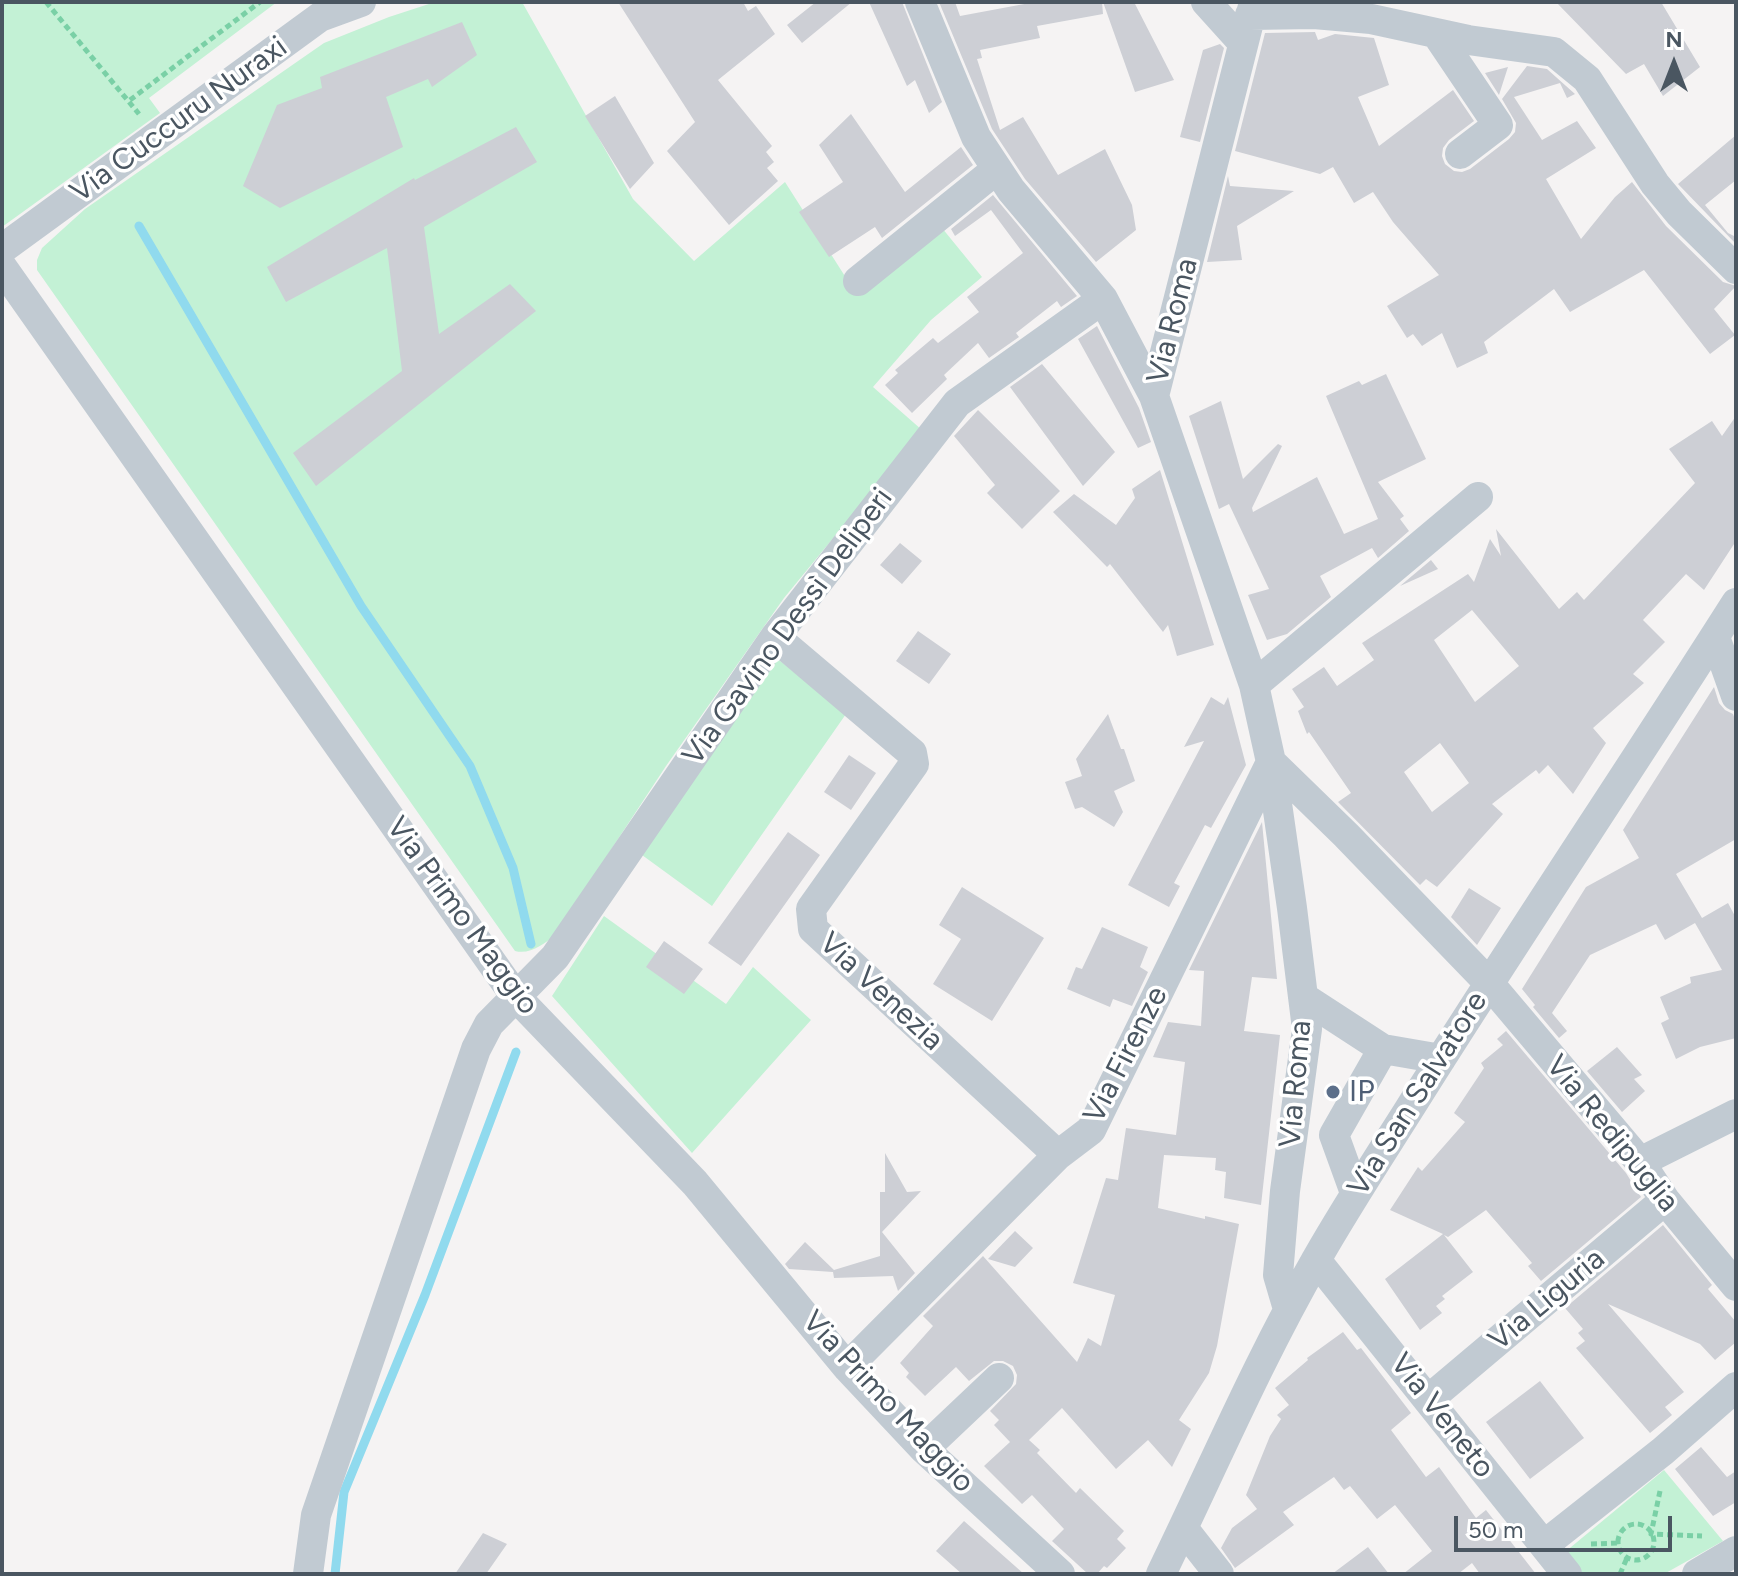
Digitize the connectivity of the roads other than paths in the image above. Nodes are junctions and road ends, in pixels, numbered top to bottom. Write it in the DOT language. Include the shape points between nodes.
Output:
graph roads {
  1 [pos="361,2"];
  2 [pos="920,2"];
  3 [pos="1206,2"];
  4 [pos="1249,20"];
  5 [pos="1436,33"];
  6 [pos="1460,154"];
  7 [pos="997,169"];
  8 [pos="2,249"];
  9 [pos="2,267"];
  10 [pos="1736,269"];
  11 [pos="858,281"];
  12 [pos="1103,299"];
  13 [pos="1154,396"];
  14 [pos="1478,497"];
  15 [pos="1736,603"];
  16 [pos="775,637"];
  17 [pos="1715,637"];
  18 [pos="1254,685"];
  19 [pos="1736,696"];
  20 [pos="1271,762"];
  21 [pos="1488,982"];
  22 [pos="516,997"];
  23 [pos="1303,997"];
  24 [pos="1383,1049"];
  25 [pos="1441,1059"];
  26 [pos="1736,1114"];
  27 [pos="1058,1155"];
  28 [pos="1640,1162"];
  29 [pos="1355,1193"];
  30 [pos="1665,1200"];
  31 [pos="1316,1260"];
  32 [pos="1736,1286"];
  33 [pos="1288,1309"];
  34 [pos="847,1367"];
  35 [pos="999,1378"];
  36 [pos="1736,1387"];
  37 [pos="1429,1399"];
  38 [pos="924,1449"];
  39 [pos="1183,1528"];
  40 [pos="1544,1545"];
  41 [pos="1736,1551"];
  42 [pos="308,1574"];
  43 [pos="1060,1574"];
  44 [pos="1161,1574"];
  45 [pos="1219,1574"];
  46 [pos="1567,1574"];
  47 [pos="1697,1574"];
  1 -- 8 [label="street, Via Cuccuru Nuraxi" via="320,17"];
  2 -- 7 [label="street" via="976,137"];
  3 -- 4 [label="street"];
  4 -- 5 [label="street" via="1314,14"];
  4 -- 13 [label="street, Via Roma"];
  5 -- 6 [label="street" via="1498,125"];
  5 -- 10 [label="street" via="1537,48 1567,60 1587,79 1655,184"];
  7 -- 11 [label="street"];
  7 -- 12 [label="street"];
  9 -- 22 [label="street, Via Primo Maggio"];
  12 -- 13 [label="street"];
  12 -- 16 [label="street, Via Gavino Dessì Deliperi" via="957,403"];
  13 -- 18 [label="street, Via Roma"];
  14 -- 18 [label="street"];
  15 -- 17 [label="street, Via San Salvatore"];
  16 -- 22 [label="street, Via Gavino Dessì Deliperi" via="555,957"];
  16 -- 27 [label="street, Via Venezia" via="912,753 914,764 811,909 813,929"];
  17 -- 19 [label="street"];
  17 -- 21 [label="street, Via San Salvatore"];
  18 -- 20 [label="street, Via Roma"];
  20 -- 21 [label="street"];
  20 -- 23 [label="street, Via Roma"];
  20 -- 27 [label="street, Via Firenze" via="1091,1130"];
  21 -- 25 [label="street, Via San Salvatore"];
  21 -- 28 [label="street, Via Redipuglia"];
  22 -- 34 [label="street, Via Primo Maggio" via="695,1183"];
  22 -- 42 [label="street, Via Gavino Dessì Deliperi" via="489,1024 476,1049 316,1515"];
  23 -- 24 [label="street"];
  23 -- 33 [label="street, Via Roma" via="1307,1029 1278,1275"];
  24 -- 25 [label="street"];
  24 -- 29 [label="street" via="1334,1135"];
  25 -- 29 [label="street, Via San Salvatore"];
  26 -- 28 [label="street"];
  27 -- 34 [label="street, Via Firenze"];
  28 -- 30 [label="street, Via Redipuglia"];
  29 -- 31 [label="street, Via San Salvatore"];
  30 -- 32 [label="street, Via Redipuglia"];
  30 -- 37 [label="street, Via Liguria"];
  31 -- 33 [label="street, Via San Salvatore"];
  31 -- 37 [label="street, Via Veneto"];
  33 -- 39 [label="street, Via San Salvatore"];
  34 -- 38 [label="street, Via Primo Maggio"];
  35 -- 38 [label="street"];
  36 -- 40 [label="street"];
  37 -- 40 [label="street, Via Veneto"];
  38 -- 43 [label="street, Via Primo Maggio"];
  39 -- 44 [label="street, Via San Salvatore"];
  39 -- 45 [label="street"];
  40 -- 46 [label="street, Via Veneto"];
  41 -- 47 [label="street"];
}
